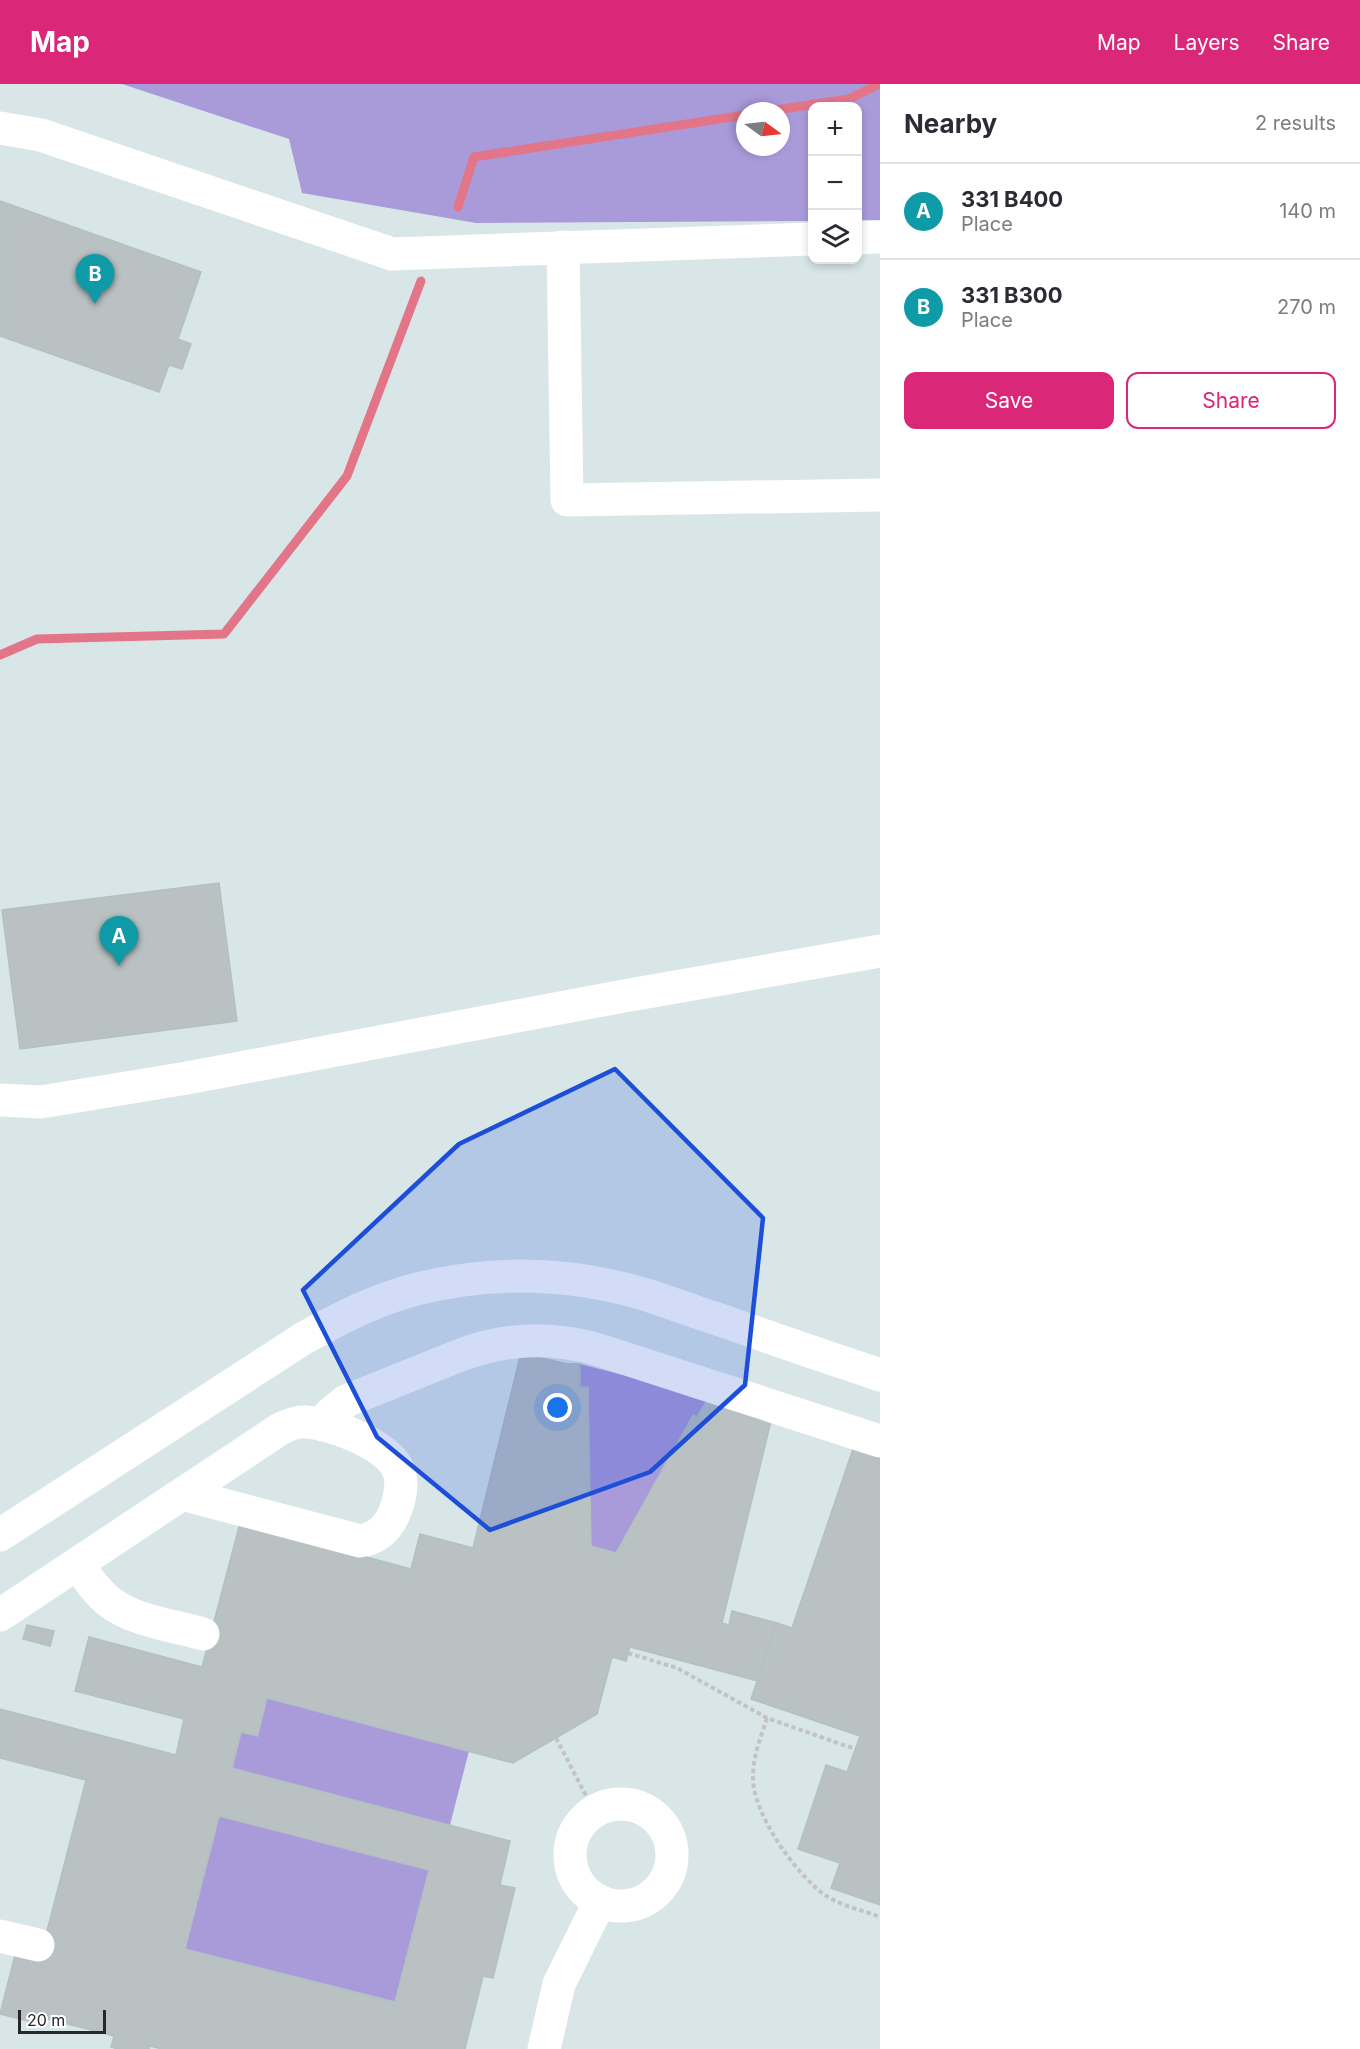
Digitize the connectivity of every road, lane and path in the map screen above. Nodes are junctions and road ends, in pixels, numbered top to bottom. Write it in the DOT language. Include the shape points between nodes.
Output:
graph roads {
  1 [pos="0,128"];
  2 [pos="880,237"];
  3 [pos="862,238"];
  4 [pos="808,239"];
  5 [pos="563,247"];
  6 [pos="880,495"];
  7 [pos="880,951"];
  8 [pos="0,1100"];
  9 [pos="880,1375"];
  10 [pos="323,1425"];
  11 [pos="880,1441"];
  12 [pos="182,1494"];
  13 [pos="0,1535"];
  14 [pos="77,1564"];
  15 [pos="0,1615"];
  16 [pos="203,1634"];
  17 [pos="628,1653"];
  18 [pos="767,1718"];
  19 [pos="556,1738"];
  20 [pos="855,1749"];
  21 [pos="594,1811"];
  22 [pos="600,1901"];
  23 [pos="880,1917"];
  24 [pos="0,1936"];
  25 [pos="38,1945"];
  26 [pos="544,2049"];
  1 -- 5 [label="lane" via="41,135 392,254"];
  2 -- 3 [label="lane"];
  4 -- 5 [label="lane"];
  5 -- 6 [label="lane" via="567,500"];
  7 -- 8 [label="lane" via="187,1078 41,1102"];
  9 -- 13 [label="lane" via="608,1286 538,1276 489,1277 444,1284 360,1309 304,1338"];
  10 -- 11 [label="lane" via="346,1401 463,1354 514,1341 548,1340 599,1350"];
  10 -- 12 [label="lane" via="301,1422 280,1429"];
  10 -- 12 [label="lane" via="372,1444 398,1468 402,1484 399,1500 388,1524 372,1538 351,1540"];
  12 -- 14 [label="lane"];
  14 -- 15 [label="lane"];
  14 -- 16 [label="lane" via="118,1608"];
  17 -- 18 [label="path" via="677,1668"];
  18 -- 20 [label="path"];
  18 -- 23 [label="path" via="753,1776 755,1796 764,1818 799,1871 815,1887 837,1902"];
  19 -- 21 [label="path"];
  21 -- 22 [label="lane" via="579,1825 569,1857 575,1877 585,1891"];
  21 -- 22 [label="lane" via="617,1803 644,1809 665,1829 672,1848 666,1880 650,1896 626,1906"];
  22 -- 26 [label="lane" via="559,1984"];
  24 -- 25 [label="lane"];
}
